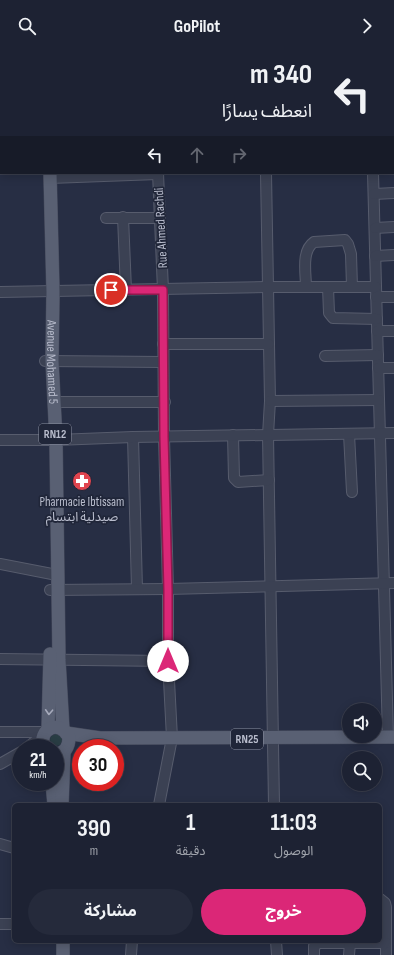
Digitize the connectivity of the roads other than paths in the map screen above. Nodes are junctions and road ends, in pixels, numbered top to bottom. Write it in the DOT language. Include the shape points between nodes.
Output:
graph roads {
  1 [pos="103,174"];
  2 [pos="158,174"];
  3 [pos="266,174"];
  4 [pos="373,174"];
  5 [pos="48,175"];
  6 [pos="374,194"];
  7 [pos="394,194"];
  8 [pos="106,218"];
  9 [pos="123,218"];
  10 [pos="159,218"];
  11 [pos="374,228"];
  12 [pos="394,228"];
  13 [pos="375,256"];
  14 [pos="394,256"];
  15 [pos="267,287"];
  16 [pos="306,287"];
  17 [pos="328,287"];
  18 [pos="352,287"];
  19 [pos="126,290"];
  20 [pos="163,290"];
  21 [pos="0,292"];
  22 [pos="49,292"];
  23 [pos="376,292"];
  24 [pos="394,296"];
  25 [pos="377,319"];
  26 [pos="377,331"];
  27 [pos="394,331"];
  28 [pos="163,344"];
  29 [pos="269,344"];
  30 [pos="378,355"];
  31 [pos="325,356"];
  32 [pos="49,361"];
  33 [pos="163,362"];
  34 [pos="378,368"];
  35 [pos="394,368"];
  36 [pos="379,400"];
  37 [pos="270,401"];
  38 [pos="54,402"];
  39 [pos="164,402"];
  40 [pos="380,433"];
  41 [pos="394,433"];
  42 [pos="349,434"];
  43 [pos="233,435"];
  44 [pos="268,435"];
  45 [pos="133,437"];
  46 [pos="164,437"];
  47 [pos="0,440"];
  48 [pos="51,440"];
  49 [pos="269,480"];
  50 [pos="352,492"];
  51 [pos="0,564"];
  52 [pos="53,574"];
  53 [pos="389,583"];
  54 [pos="272,587"];
  55 [pos="138,589"];
  56 [pos="54,590"];
  57 [pos="168,590"];
  58 [pos="0,659"];
  59 [pos="55,660"];
  60 [pos="168,661"];
  61 [pos="390,688"];
  62 [pos="56,695"];
  63 [pos="65,731"];
  64 [pos="0,732"];
  65 [pos="45,736"];
  66 [pos="100,738"];
  67 [pos="172,738"];
  68 [pos="391,738"];
  69 [pos="274,739"];
  70 [pos="64,747"];
  71 [pos="64,750"];
  72 [pos="12,757"];
  73 [pos="0,764"];
  74 [pos="159,803"];
  75 [pos="274,803"];
  76 [pos="0,844"];
  77 [pos="12,847"];
  78 [pos="382,901"];
  79 [pos="0,924"];
  80 [pos="12,924"];
  81 [pos="55,943"];
  82 [pos="63,943"];
  83 [pos="132,943"];
  84 [pos="276,943"];
  85 [pos="318,943"];
  86 [pos="350,943"];
  87 [pos="386,943"];
  88 [pos="56,955"];
  89 [pos="63,955"];
  90 [pos="131,955"];
  91 [pos="277,955"];
  92 [pos="314,955"];
  93 [pos="349,955"];
  94 [pos="386,955"];
  1 -- 5 [label="street"];
  2 -- 10 [label="street, Rue Ahmed Rachdi"];
  3 -- 15 [label="street"];
  4 -- 6 [label="street"];
  5 -- 22 [label="main road, Avenue Mohamed 5 / RN12"];
  6 -- 7 [label="street"];
  6 -- 11 [label="street"];
  8 -- 9 [label="street"];
  9 -- 10 [label="street"];
  9 -- 19 [label="street"];
  10 -- 20 [label="street, Rue Ahmed Rachdi"];
  11 -- 12 [label="street"];
  11 -- 13 [label="street"];
  13 -- 14 [label="street"];
  13 -- 23 [label="street"];
  15 -- 16 [label="street"];
  15 -- 20 [label="street"];
  15 -- 29 [label="street"];
  16 -- 17 [label="street"];
  16 -- 18 [label="street" via="308,248 314,242 339,240 345,240 350,249"];
  17 -- 18 [label="street"];
  17 -- 25 [label="street" via="330,313 333,318"];
  18 -- 23 [label="street"];
  19 -- 20 [label="street"];
  19 -- 22 [label="street"];
  20 -- 28 [label="street, Rue Ahmed Rachdi"];
  21 -- 22 [label="street"];
  22 -- 32 [label="main road, Avenue Mohamed 5 / RN12"];
  23 -- 24 [label="street"];
  23 -- 25 [label="street"];
  25 -- 26 [label="street"];
  26 -- 27 [label="street"];
  26 -- 30 [label="street"];
  28 -- 29 [label="street"];
  28 -- 33 [label="street, Rue Ahmed Rachdi"];
  29 -- 37 [label="street"];
  30 -- 31 [label="street"];
  30 -- 34 [label="street"];
  32 -- 33 [label="street"];
  32 -- 38 [label="main road, Avenue Mohamed 5 / RN12"];
  32 -- 48 [label="main road, Avenue Mohamed 5 / RN12"];
  33 -- 39 [label="street, Rue Ahmed Rachdi"];
  34 -- 35 [label="street"];
  34 -- 36 [label="street"];
  36 -- 37 [label="street"];
  36 -- 40 [label="street"];
  37 -- 44 [label="street"];
  38 -- 39 [label="street"];
  38 -- 48 [label="main road, Avenue Mohamed 5 / RN12"];
  39 -- 46 [label="street, Rue Ahmed Rachdi"];
  40 -- 41 [label="street"];
  40 -- 42 [label="street"];
  40 -- 53 [label="street"];
  42 -- 44 [label="street"];
  42 -- 50 [label="street"];
  43 -- 44 [label="street"];
  43 -- 46 [label="street"];
  43 -- 49 [label="street" via="234,478 238,482"];
  44 -- 49 [label="street"];
  45 -- 46 [label="street"];
  45 -- 48 [label="street"];
  45 -- 55 [label="street"];
  46 -- 57 [label="street, Rue Ahmed Rachdi"];
  47 -- 48 [label="street"];
  48 -- 52 [label="main road, Avenue Mohamed 5 / RN12"];
  49 -- 54 [label="street"];
  51 -- 52 [label="street"];
  52 -- 56 [label="main road, Avenue Mohamed 5 / RN12"];
  53 -- 54 [label="street"];
  53 -- 61 [label="street"];
  54 -- 57 [label="street"];
  54 -- 69 [label="street"];
  55 -- 56 [label="street"];
  55 -- 57 [label="street"];
  56 -- 59 [label="main road, Avenue Mohamed 5 / RN12"];
  57 -- 60 [label="street, Rue Ahmed Rachdi"];
  58 -- 59 [label="street"];
  59 -- 60 [label="street"];
  59 -- 62 [label="main road, Avenue Mohamed 5 / RN12"];
  60 -- 67 [label="street, Rue Ahmed Rachdi"];
  61 -- 68 [label="street"];
  62 -- 63 [label="main road, RN12"];
  62 -- 65 [label="main road, RN12, one-way"];
  63 -- 65 [label="main road, RN25" via="56,727"];
  63 -- 66 [label="main road, RN25"];
  63 -- 70 [label="main road" via="69,737"];
  64 -- 65 [label="street"];
  66 -- 67 [label="main road, RN25"];
  66 -- 71 [label="main road, RN25"];
  67 -- 69 [label="main road, RN25"];
  67 -- 74 [label="street, Rue Ahmed Rachdi"];
  68 -- 69 [label="main road, RN25"];
  69 -- 75 [label="street"];
  72 -- 73 [label="street"];
  76 -- 77 [label="street"];
  78 -- 87 [label="street" via="386,907"];
  79 -- 80 [label="street"];
  81 -- 88 [label="main road"];
  82 -- 89 [label="main road"];
  83 -- 90 [label="street"];
  84 -- 91 [label="street"];
  85 -- 92 [label="street" via="314,946"];
  86 -- 87 [label="street"];
  86 -- 93 [label="street"];
  87 -- 94 [label="street"];
}
